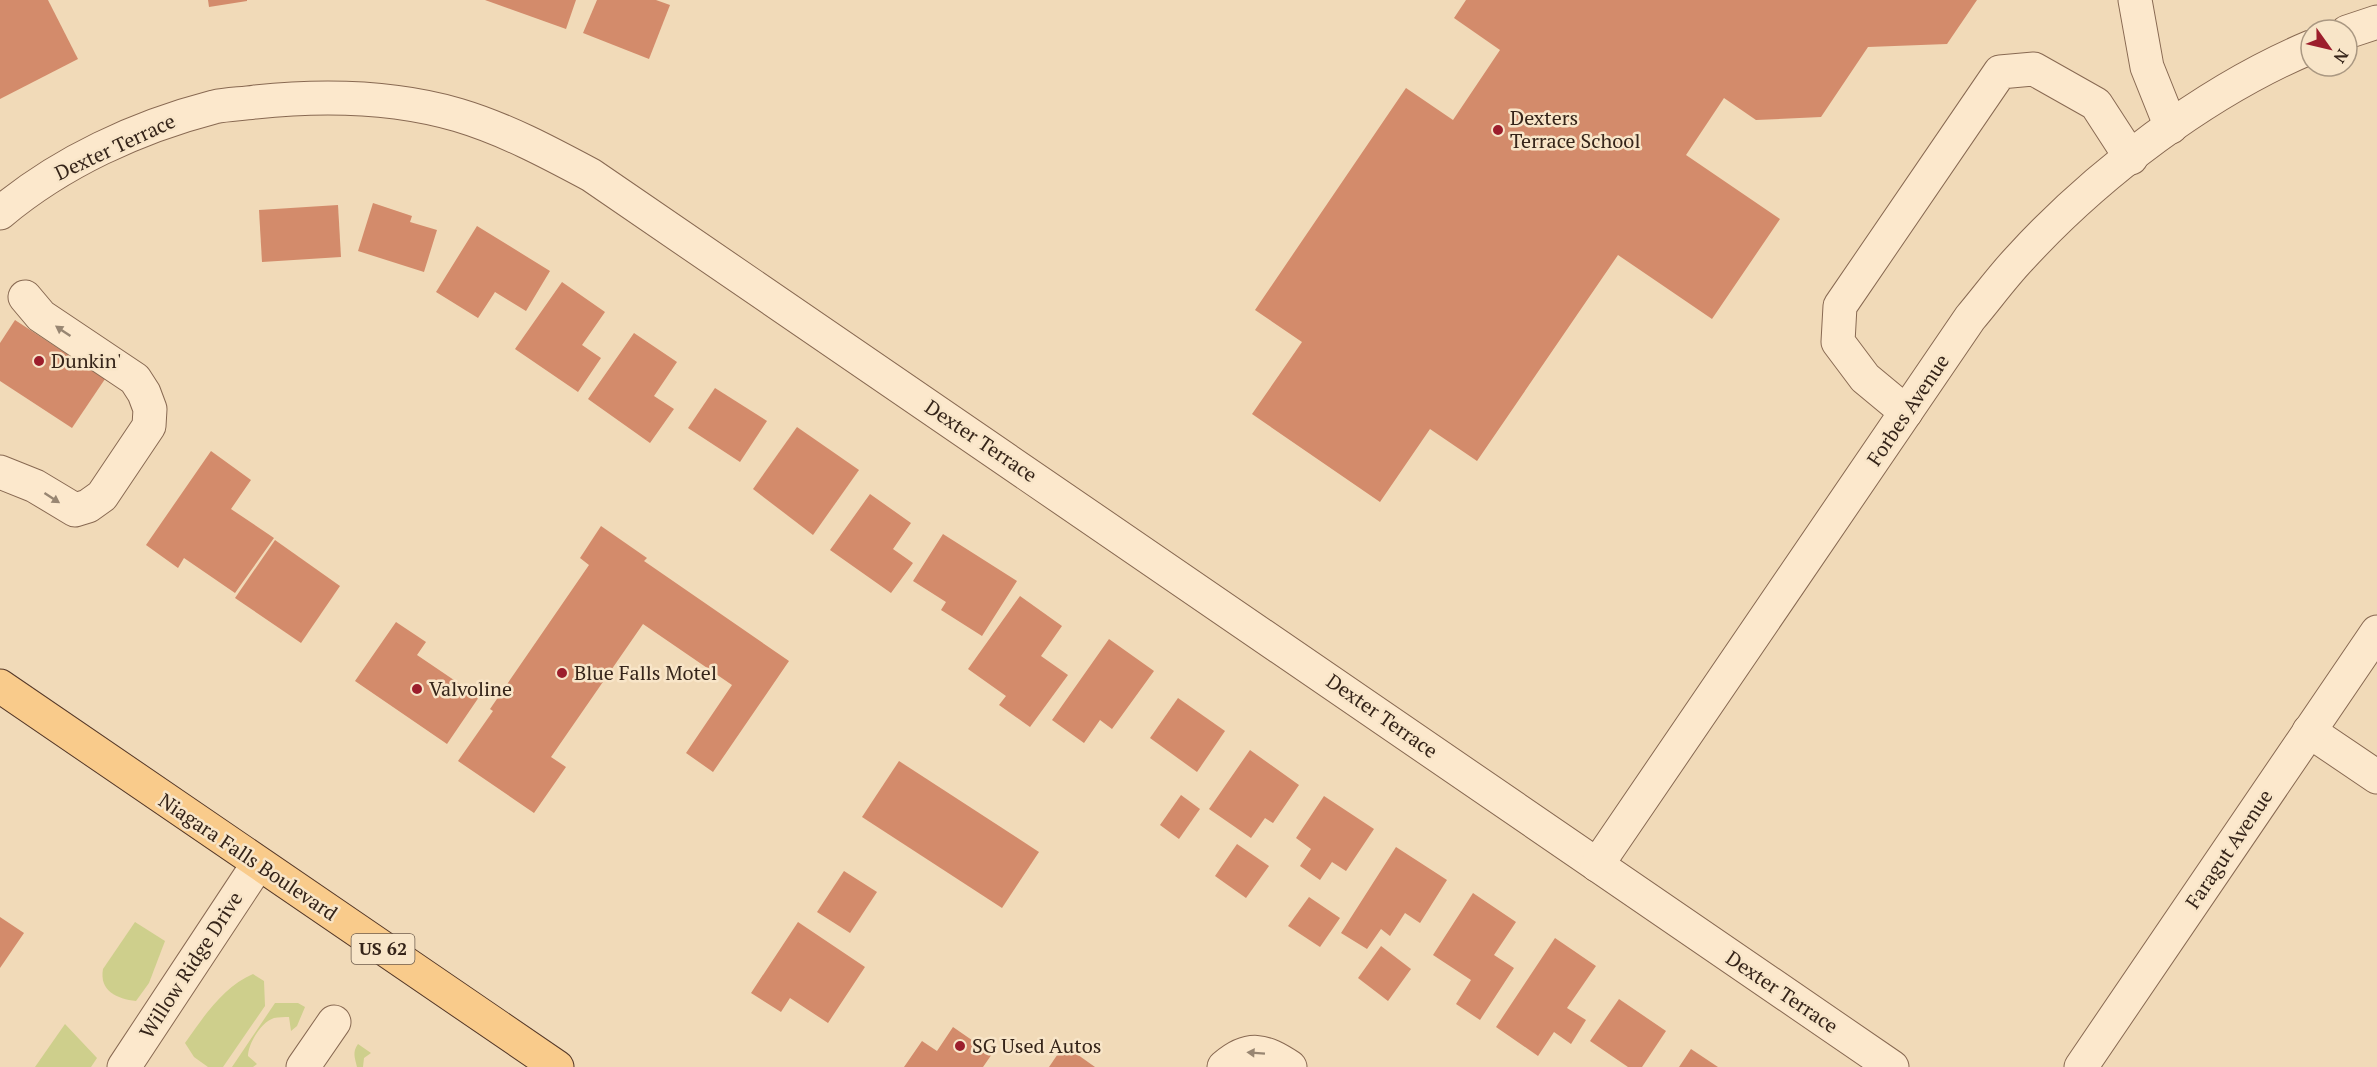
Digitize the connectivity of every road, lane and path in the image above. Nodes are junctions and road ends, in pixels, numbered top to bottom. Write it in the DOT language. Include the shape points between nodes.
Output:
graph roads {
  1 [pos="2135,0"];
  2 [pos="2377,22"];
  3 [pos="2359,28"];
  4 [pos="2299,53"];
  5 [pos="2171,127"];
  6 [pos="2131,158"];
  7 [pos="0,213"];
  8 [pos="25,297"];
  9 [pos="1906,412"];
  10 [pos="0,472"];
  11 [pos="2377,632"];
  12 [pos="0,686"];
  13 [pos="2309,731"];
  14 [pos="2377,777"];
  15 [pos="258,864"];
  16 [pos="1598,865"];
  17 [pos="334,1022"];
  18 [pos="124,1067"];
  19 [pos="304,1067"];
  20 [pos="557,1067"];
  21 [pos="1224,1067"];
  22 [pos="1290,1067"];
  23 [pos="1892,1067"];
  24 [pos="2081,1067"];
  1 -- 5 [label="street" via="2148,68"];
  2 -- 3 [label="street"];
  4 -- 5 [label="street, Forbes Avenue" via="2227,89"];
  5 -- 6 [label="street, Forbes Avenue"];
  6 -- 9 [label="street, Forbes Avenue" via="2074,204 2019,258 1970,318"];
  6 -- 9 [label="street" via="2096,104 2034,69 2000,72 1840,306 1838,342 1865,378"];
  7 -- 16 [label="street, Dexter Terrace" via="25,192 84,157 149,128 217,107 289,99 356,98 458,115 526,140 591,175"];
  10 -- 8 [label="street, one-way" via="35,486 75,510 88,506 102,496 149,426 150,409 135,379 41,316"];
  9 -- 16 [label="street, Forbes Avenue"];
  11 -- 13 [label="street, Faragut Avenue"];
  12 -- 15 [label="main road, Niagara Falls Boulevard / US 62"];
  13 -- 14 [label="street"];
  13 -- 24 [label="street, Faragut Avenue"];
  15 -- 18 [label="street, Willow Ridge Drive"];
  15 -- 20 [label="main road, Niagara Falls Boulevard / US 62"];
  16 -- 23 [label="street, Dexter Terrace"];
  17 -- 19 [label="street"];
  22 -- 21 [label="street, one-way" via="1257,1051 1242,1054"];
}
